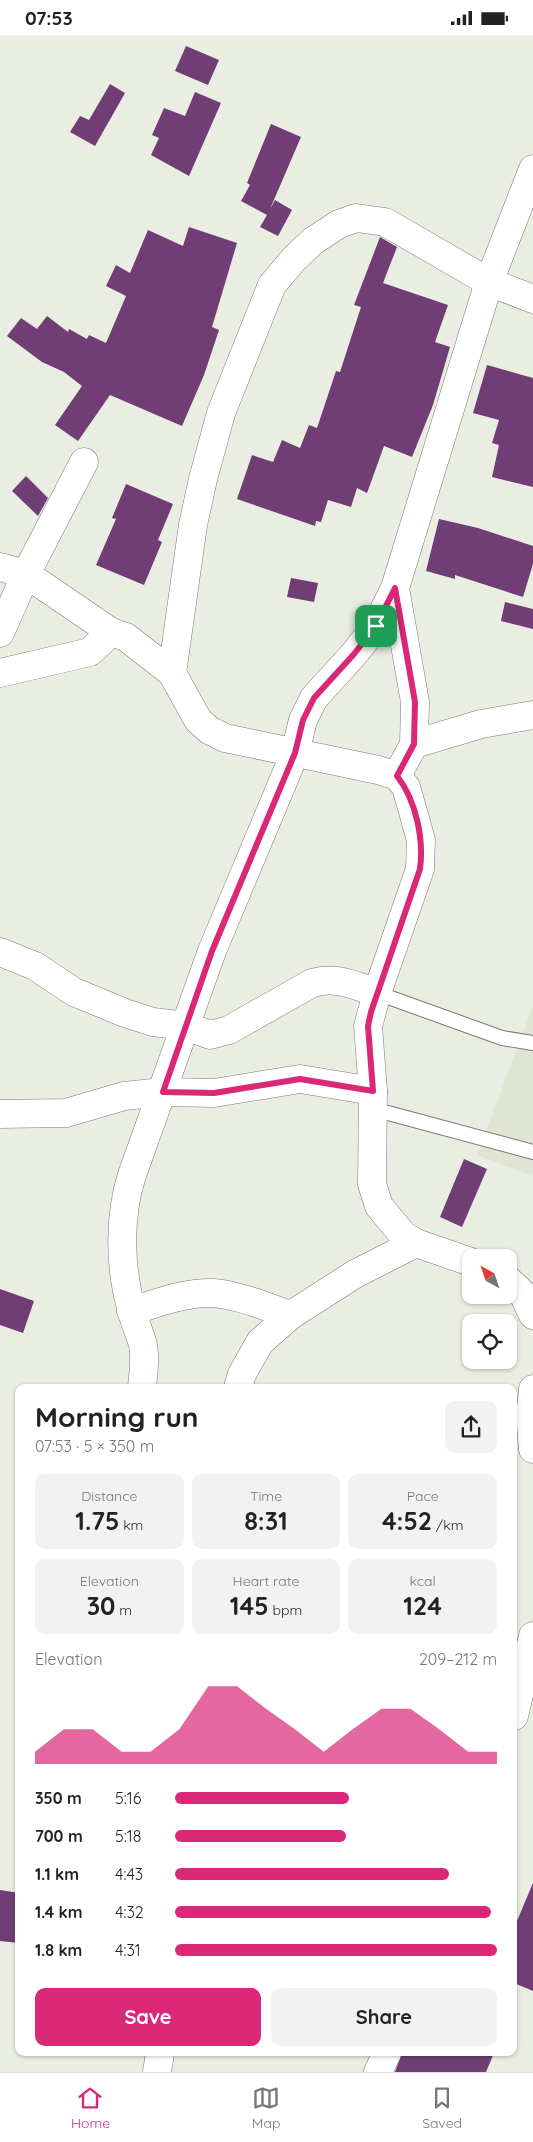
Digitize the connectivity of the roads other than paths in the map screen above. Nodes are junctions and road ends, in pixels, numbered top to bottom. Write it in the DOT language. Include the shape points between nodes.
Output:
graph roads {
  1 [pos="533,169"];
  2 [pos="489,282"];
  3 [pos="533,299"];
  4 [pos="84,462"];
  5 [pos="0,567"];
  6 [pos="26,574"];
  7 [pos="395,588"];
  8 [pos="111,632"];
  9 [pos="0,633"];
  10 [pos="0,673"];
  11 [pos="172,673"];
  12 [pos="533,715"];
  13 [pos="414,744"];
  14 [pos="295,753"];
  15 [pos="397,776"];
  16 [pos="0,952"];
  17 [pos="377,993"];
  18 [pos="186,1026"];
  19 [pos="533,1043"];
  20 [pos="163,1092"];
  21 [pos="373,1100"];
  22 [pos="0,1114"];
  23 [pos="533,1152"];
  24 [pos="416,1243"];
  25 [pos="462,1260"];
  26 [pos="518,1289"];
  27 [pos="132,1311"];
  28 [pos="291,1315"];
  29 [pos="533,1315"];
  30 [pos="142,1384"];
  31 [pos="239,1384"];
  32 [pos="533,1389"];
  33 [pos="533,1449"];
  34 [pos="533,1636"];
  35 [pos="517,1703"];
  36 [pos="160,2056"];
  37 [pos="385,2056"];
  38 [pos="157,2072"];
  39 [pos="378,2072"];
  1 -- 2 [label="street"];
  2 -- 3 [label="street"];
  2 -- 7 [label="street"];
  2 -- 11 [label="street" via="385,222 356,218 339,224 313,241 272,285 221,413 203,479 183,582"];
  4 -- 6 [label="street"];
  5 -- 6 [label="street"];
  6 -- 8 [label="street"];
  6 -- 9 [label="street"];
  7 -- 13 [label="street" via="415,702"];
  7 -- 14 [label="street" via="376,626 314,698 303,720"];
  8 -- 10 [label="street" via="90,652"];
  8 -- 11 [label="street" via="126,637"];
  11 -- 14 [label="street" via="191,710 209,730 225,738"];
  12 -- 13 [label="street" via="481,725"];
  13 -- 15 [label="street"];
  14 -- 15 [label="street"];
  14 -- 18 [label="street" via="212,951"];
  15 -- 17 [label="street" via="406,787 422,840 422,854 420,869"];
  16 -- 18 [label="street" via="34,966 74,992 126,1013 153,1022"];
  17 -- 18 [label="street" via="342,980 324,980 312,983 217,1035"];
  17 -- 19 [label="lane" via="502,1038"];
  17 -- 21 [label="street" via="368,1026"];
  18 -- 20 [label="street"];
  20 -- 21 [label="street" via="214,1093 300,1079"];
  20 -- 22 [label="street" via="116,1098 66,1113"];
  20 -- 27 [label="street" via="124,1199 123,1261"];
  21 -- 23 [label="lane"];
  21 -- 24 [label="street" via="372,1184 378,1206 403,1235"];
  24 -- 25 [label="street"];
  24 -- 28 [label="street" via="356,1274"];
  26 -- 29 [label="street"];
  27 -- 28 [label="street" via="177,1297 214,1293"];
  27 -- 30 [label="street" via="145,1358"];
  28 -- 31 [label="street" via="260,1342"];
  32 -- 33 [label="street" via="530,1415"];
  34 -- 35 [label="street"];
  36 -- 38 [label="street"];
  37 -- 39 [label="street"];
}
